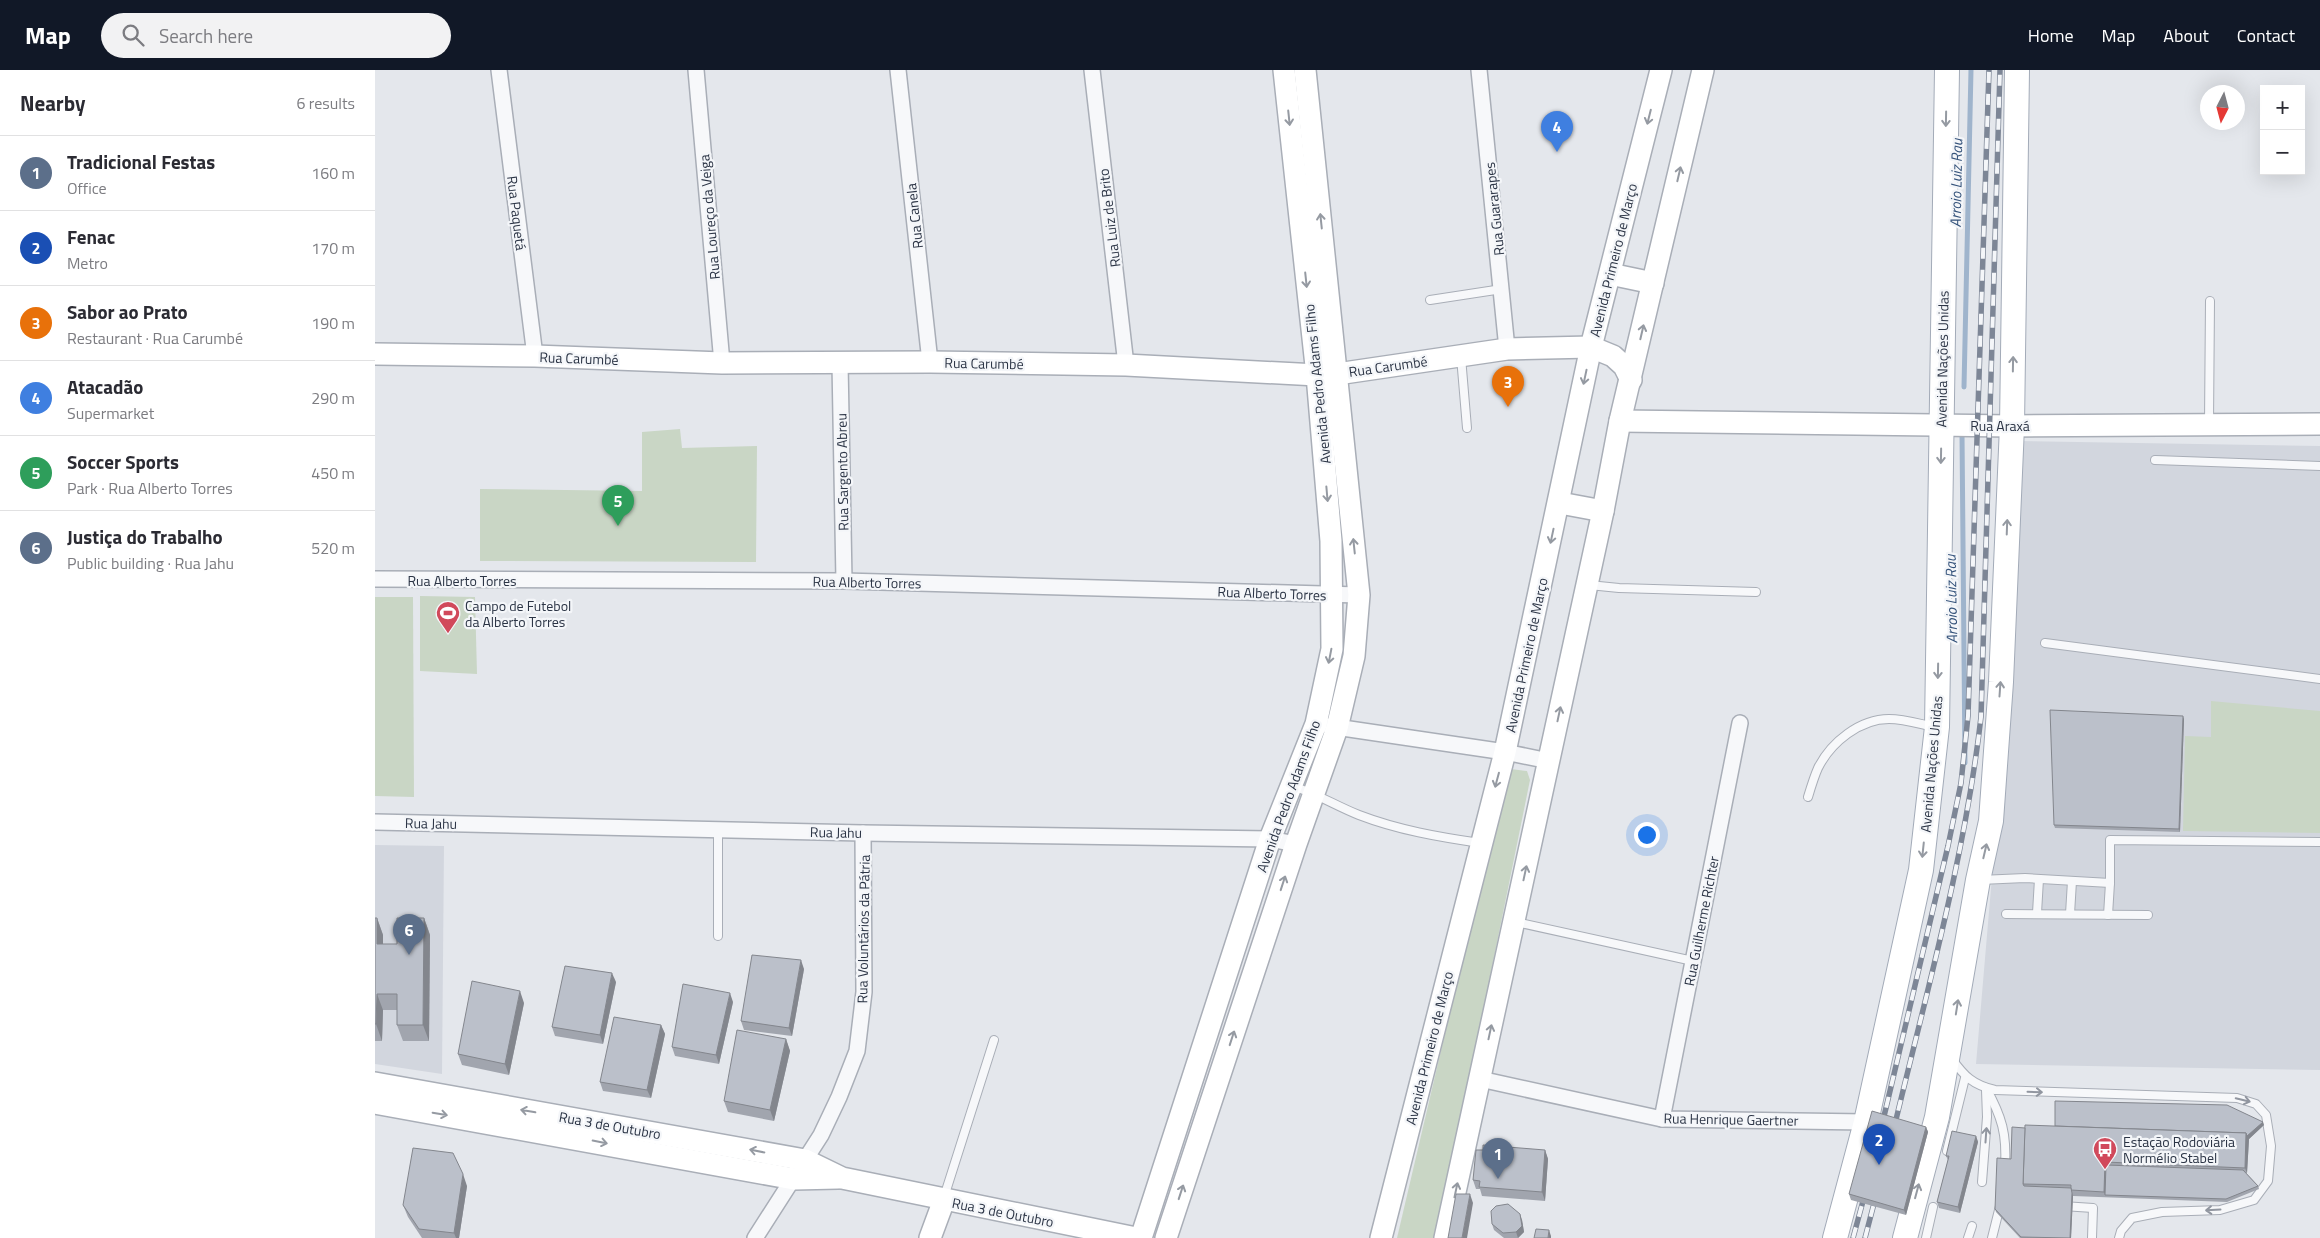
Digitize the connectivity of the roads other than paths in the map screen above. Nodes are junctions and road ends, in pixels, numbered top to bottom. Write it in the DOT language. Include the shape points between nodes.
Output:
graph roads {
  1 [pos="499,70"];
  2 [pos="697,70"];
  3 [pos="898,70"];
  4 [pos="1092,70"];
  5 [pos="1284,70"];
  6 [pos="1305,70"];
  7 [pos="1479,70"];
  8 [pos="1661,70"];
  9 [pos="1703,70"];
  10 [pos="1947,70"];
  11 [pos="2017,70"];
  12 [pos="1610,274"];
  13 [pos="1653,283"];
  14 [pos="1502,289"];
  15 [pos="1430,300"];
  16 [pos="2211,301"];
  17 [pos="1591,347"];
  18 [pos="1507,349"];
  19 [pos="375,354"];
  20 [pos="535,356"];
  21 [pos="1461,356"];
  22 [pos="930,362"];
  23 [pos="722,363"];
  24 [pos="839,363"];
  25 [pos="1126,365"];
  26 [pos="1327,374"];
  27 [pos="1631,380"];
  28 [pos="1620,422"];
  29 [pos="2209,423"];
  30 [pos="1941,424"];
  31 [pos="2320,424"];
  32 [pos="2012,426"];
  33 [pos="1467,428"];
  34 [pos="2155,460"];
  35 [pos="2320,466"];
  36 [pos="1559,503"];
  37 [pos="1603,511"];
  38 [pos="375,579"];
  39 [pos="844,581"];
  40 [pos="1587,585"];
  41 [pos="1756,592"];
  42 [pos="1359,594"];
  43 [pos="1333,595"];
  44 [pos="2045,643"];
  45 [pos="2320,679"];
  46 [pos="1740,723"];
  47 [pos="1316,724"];
  48 [pos="1937,727"];
  49 [pos="1337,728"];
  50 [pos="1505,752"];
  51 [pos="1549,761"];
  52 [pos="1292,786"];
  53 [pos="1315,793"];
  54 [pos="1808,797"];
  55 [pos="375,822"];
  56 [pos="717,830"];
  57 [pos="863,833"];
  58 [pos="1270,839"];
  59 [pos="2320,842"];
  60 [pos="1480,843"];
  61 [pos="1296,844"];
  62 [pos="2039,879"];
  63 [pos="1978,880"];
  64 [pos="2072,882"];
  65 [pos="2110,883"];
  66 [pos="2037,912"];
  67 [pos="2006,914"];
  68 [pos="2070,914"];
  69 [pos="2108,915"];
  70 [pos="2148,915"];
  71 [pos="1514,922"];
  72 [pos="717,936"];
  73 [pos="1693,961"];
  74 [pos="994,1040"];
  75 [pos="1949,1055"];
  76 [pos="1965,1078"];
  77 [pos="1480,1079"];
  78 [pos="375,1084"];
  79 [pos="1986,1088"];
  80 [pos="402,1098"];
  81 [pos="375,1103"];
  82 [pos="1662,1119"];
  83 [pos="1866,1122"];
  84 [pos="575,1128"];
  85 [pos="1946,1155"];
  86 [pos="805,1160"];
  87 [pos="2005,1176"];
  88 [pos="841,1178"];
  89 [pos="794,1179"];
  90 [pos="1982,1182"];
  91 [pos="944,1200"];
  92 [pos="2001,1202"];
  93 [pos="2056,1205"];
  94 [pos="1933,1207"];
  95 [pos="1972,1226"];
  96 [pos="755,1238"];
  97 [pos="930,1238"];
  98 [pos="1136,1238"];
  99 [pos="1141,1238"];
  100 [pos="1165,1238"];
  101 [pos="1381,1238"];
  102 [pos="1445,1238"];
  103 [pos="1835,1238"];
  104 [pos="1905,1238"];
  105 [pos="1926,1238"];
  106 [pos="1968,1238"];
  107 [pos="1992,1238"];
  108 [pos="2092,1238"];
  109 [pos="2119,1238"];
  1 -- 20 [label="street, Rua Paquetá"];
  2 -- 23 [label="street, Rua Loureço da Veiga"];
  3 -- 22 [label="street, Rua Canela"];
  4 -- 25 [label="street, Rua Luiz de Brito"];
  5 -- 26 [label="main road, Avenida Pedro Adams Filho, one-way"];
  26 -- 6 [label="main road, Avenida Pedro Adams Filho, one-way"];
  7 -- 14 [label="street, Rua Guararapes"];
  8 -- 12 [label="main road, Avenida Primeiro de Março, one-way"];
  13 -- 9 [label="main road, one-way"];
  10 -- 30 [label="main road, Avenida Nações Unidas, one-way"];
  32 -- 11 [label="main road, one-way"];
  12 -- 13 [label="main road"];
  12 -- 17 [label="main road, Avenida Primeiro de Março"];
  27 -- 13 [label="main road, one-way"];
  14 -- 15 [label="lane"];
  14 -- 18 [label="street, Rua Guararapes"];
  16 -- 29 [label="lane"];
  17 -- 18 [label="main road, Rua Carumbé"];
  17 -- 27 [label="main road" via="1613,356 1624,366"];
  17 -- 36 [label="main road, Avenida Primeiro de Março, one-way"];
  18 -- 21 [label="main road, Rua Carumbé"];
  19 -- 20 [label="main road, Rua Carumbé"];
  20 -- 23 [label="main road, Rua Carumbé"];
  21 -- 26 [label="main road, Rua Carumbé"];
  21 -- 33 [label="lane"];
  22 -- 24 [label="main road, Rua Carumbé"];
  22 -- 25 [label="main road, Rua Carumbé"];
  23 -- 24 [label="main road, Rua Carumbé"];
  24 -- 39 [label="street, Rua Sargento Abreu"];
  25 -- 26 [label="main road, Rua Carumbé"];
  42 -- 26 [label="main road, Avenida Pedro Adams Filho, one-way"];
  26 -- 43 [label="main road, Avenida Pedro Adams Filho, one-way"];
  27 -- 28 [label="main road"];
  28 -- 30 [label="main road, Rua Araxá"];
  28 -- 37 [label="main road"];
  29 -- 31 [label="main road, Rua Araxá"];
  29 -- 32 [label="main road, Rua Araxá"];
  30 -- 32 [label="main road, Rua Araxá"];
  30 -- 48 [label="main road, Avenida Nações Unidas, one-way"];
  63 -- 32 [label="main road, one-way" via="1992,811"];
  34 -- 35 [label="lane"];
  36 -- 37 [label="main road"];
  36 -- 50 [label="main road, Avenida Primeiro de Março, one-way"];
  37 -- 40 [label="main road"];
  38 -- 39 [label="street, Rua Alberto Torres"];
  39 -- 43 [label="street, Rua Alberto Torres"];
  40 -- 41 [label="lane"];
  51 -- 40 [label="main road, one-way"];
  42 -- 43 [label="street, Rua Alberto Torres"];
  42 -- 49 [label="main road, Avenida Pedro Adams Filho" via="1354,656"];
  43 -- 47 [label="main road, Avenida Pedro Adams Filho, one-way" via="1332,650"];
  44 -- 45 [label="lane"];
  46 -- 73 [label="street, Rua Guilherme Richter"];
  47 -- 49 [label="street"];
  47 -- 52 [label="main road, Avenida Pedro Adams Filho"];
  48 -- 54 [label="lane" via="1889,719 1856,728 1829,752 1819,767"];
  48 -- 83 [label="main road, Avenida Nações Unidas, one-way" via="1921,870"];
  49 -- 50 [label="street"];
  49 -- 53 [label="main road, Avenida Pedro Adams Filho"];
  50 -- 51 [label="street"];
  50 -- 60 [label="main road, Avenida Primeiro de Março, one-way"];
  71 -- 51 [label="main road, one-way"];
  52 -- 53 [label="lane"];
  52 -- 58 [label="main road, Avenida Pedro Adams Filho"];
  53 -- 60 [label="lane" via="1360,815 1428,835"];
  53 -- 61 [label="main road, Avenida Pedro Adams Filho"];
  55 -- 56 [label="street, Rua Jahu"];
  56 -- 57 [label="street, Rua Jahu"];
  56 -- 72 [label="lane"];
  57 -- 58 [label="street, Rua Jahu"];
  57 -- 86 [label="street, Rua Voluntários da Pátria" via="864,992 857,1050 839,1097"];
  58 -- 61 [label="street, Rua Jahu"];
  58 -- 99 [label="main road, Avenida Pedro Adams Filho"];
  59 -- 65 [label="lane" via="2110,840"];
  60 -- 101 [label="main road, Avenida Primeiro de Março"];
  100 -- 61 [label="main road, Avenida Pedro Adams Filho, one-way"];
  62 -- 63 [label="lane"];
  62 -- 64 [label="lane"];
  62 -- 66 [label="lane"];
  75 -- 63 [label="main road, one-way"];
  64 -- 65 [label="lane"];
  64 -- 68 [label="lane"];
  65 -- 69 [label="lane"];
  66 -- 67 [label="lane"];
  66 -- 68 [label="lane"];
  68 -- 69 [label="lane"];
  69 -- 70 [label="lane"];
  71 -- 73 [label="lane"];
  77 -- 71 [label="main road, one-way"];
  73 -- 82 [label="street, Rua Guilherme Richter"];
  74 -- 91 [label="lane"];
  75 -- 76 [label="lane"];
  104 -- 75 [label="main road, one-way" via="1937,1117"];
  76 -- 79 [label="lane"];
  76 -- 85 [label="lane"];
  77 -- 82 [label="street, Rua Henrique Gaertner"];
  102 -- 77 [label="main road, one-way"];
  78 -- 80 [label="main road, Rua 3 de Outubro"];
  79 -- 87 [label="lane" via="2001,1116 2006,1150"];
  90 -- 79 [label="lane, one-way"];
  79 -- 109 [label="lane, one-way" via="2237,1098 2256,1104 2266,1115 2271,1146 2268,1181 2254,1200 2220,1210 2162,1212 2132,1218"];
  80 -- 81 [label="main road, Rua 3 de Outubro"];
  80 -- 84 [label="main road, Rua 3 de Outubro"];
  82 -- 83 [label="street, Rua Henrique Gaertner"];
  83 -- 103 [label="main road, Avenida Nações Unidas"];
  86 -- 84 [label="main road, Rua 3 de Outubro, one-way"];
  84 -- 89 [label="main road, Rua 3 de Outubro, one-way"];
  86 -- 88 [label="main road, Rua 3 de Outubro"];
  86 -- 89 [label="street, Rua Voluntários da Pátria"];
  88 -- 89 [label="main road, Rua 3 de Outubro"];
  88 -- 91 [label="main road, Rua 3 de Outubro"];
  89 -- 96 [label="street, Rua Voluntários da Pátria"];
  91 -- 97 [label="main road"];
  91 -- 98 [label="main road, Rua 3 de Outubro"];
  92 -- 107 [label="lane"];
  93 -- 108 [label="lane" via="2093,1208"];
  94 -- 105 [label="lane"];
  95 -- 106 [label="lane"];
}
